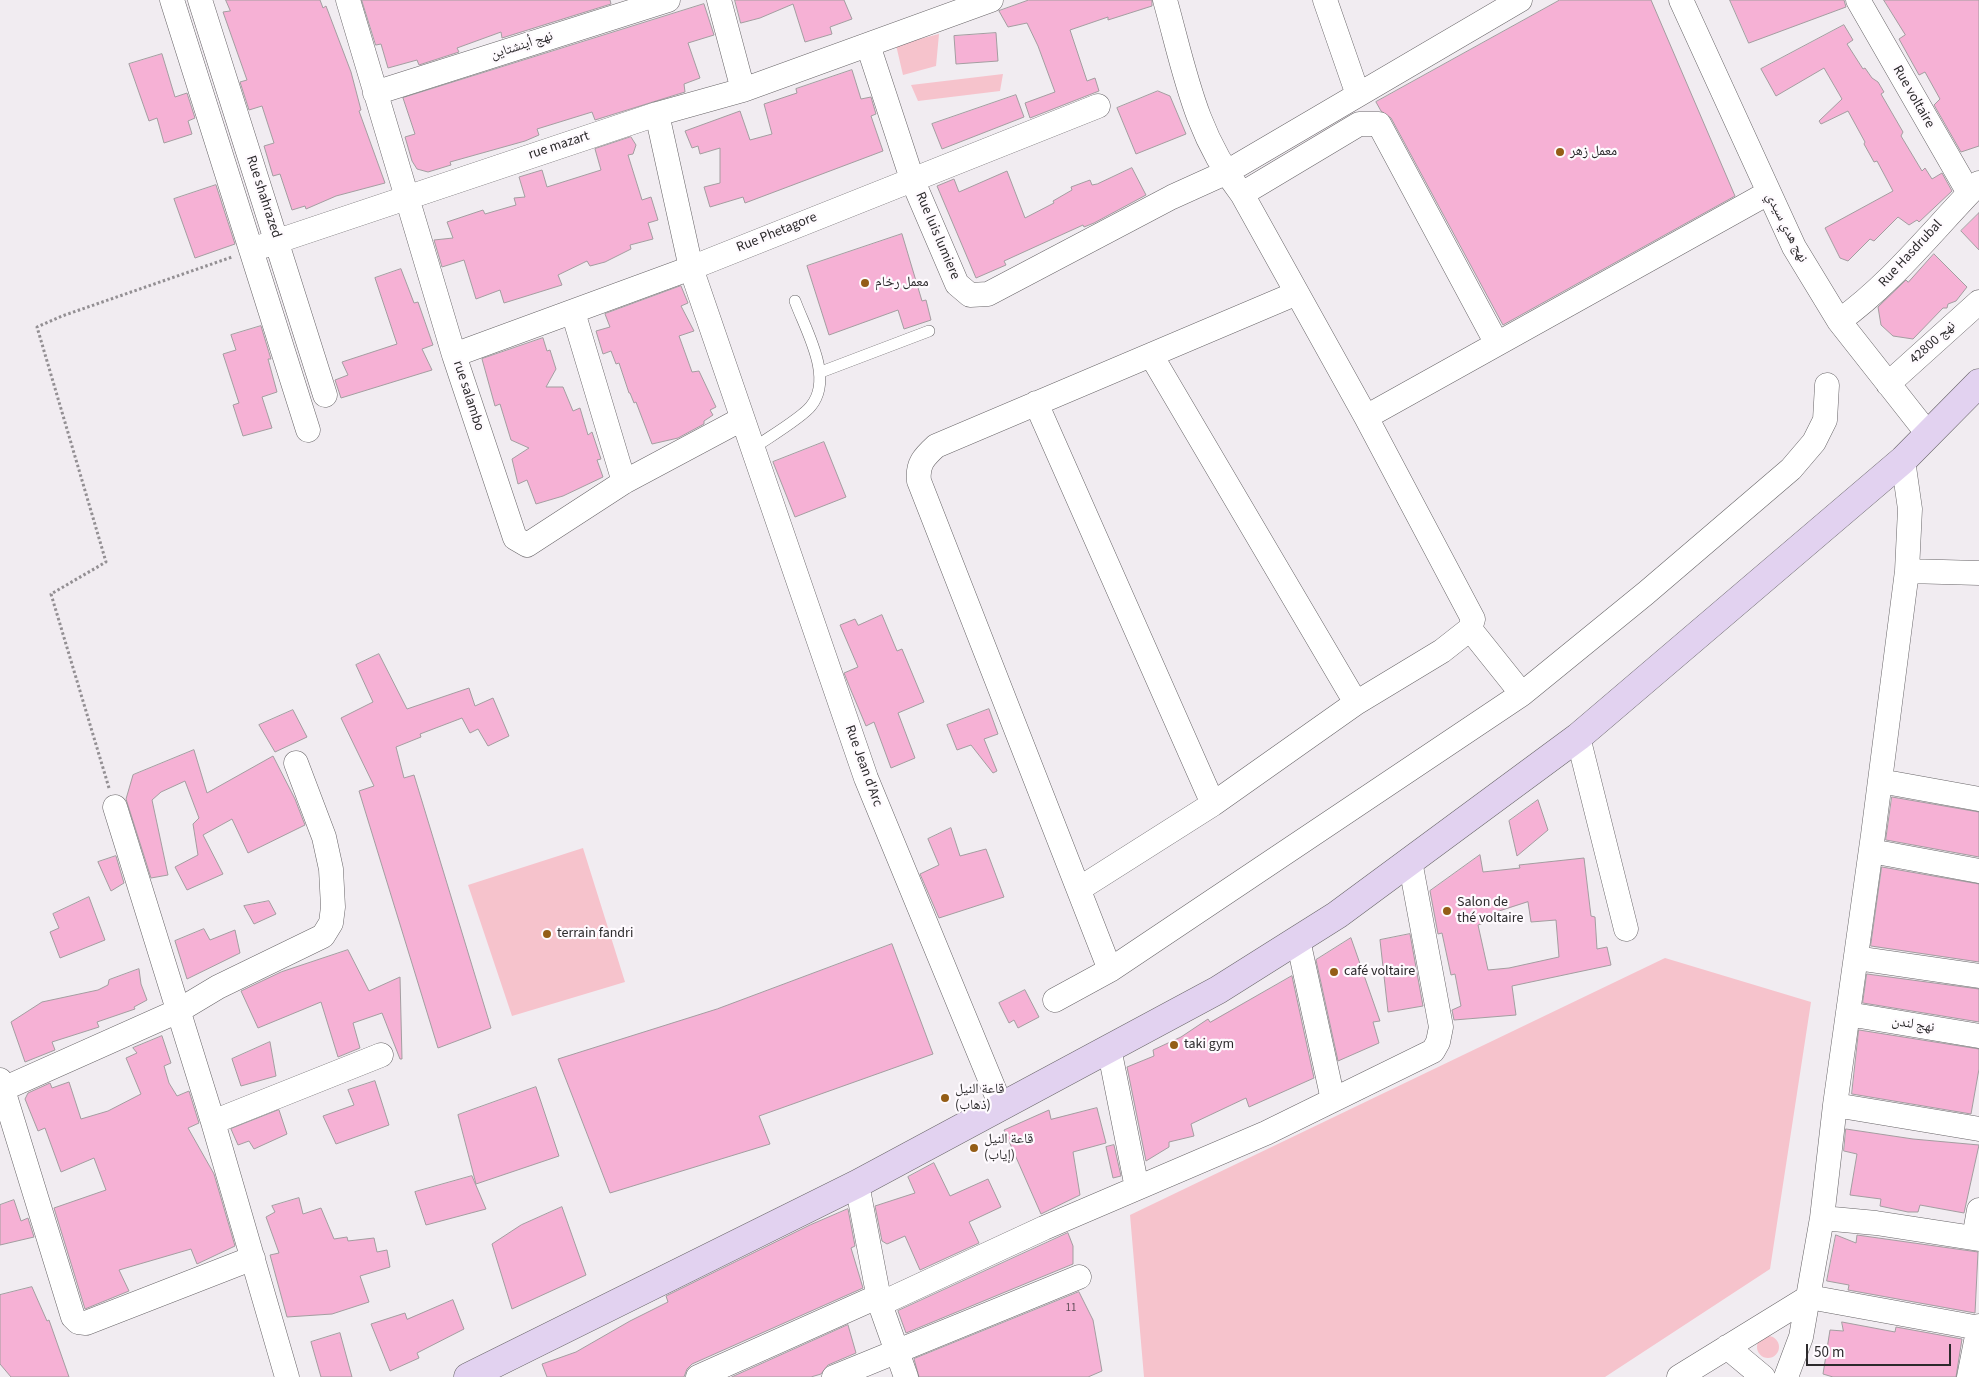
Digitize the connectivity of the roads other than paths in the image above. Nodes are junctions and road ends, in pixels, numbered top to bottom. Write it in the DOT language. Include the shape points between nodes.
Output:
graph roads {
  1 [pos="172,0"];
  2 [pos="200,0"];
  3 [pos="348,0"];
  4 [pos="668,0"];
  5 [pos="719,0"];
  6 [pos="991,0"];
  7 [pos="1165,0"];
  8 [pos="1325,0"];
  9 [pos="1681,0"];
  10 [pos="1858,0"];
  11 [pos="1508,3"];
  12 [pos="868,45"];
  13 [pos="743,90"];
  14 [pos="376,93"];
  15 [pos="1358,95"];
  16 [pos="1098,106"];
  17 [pos="657,114"];
  18 [pos="1225,173"];
  19 [pos="912,179"];
  20 [pos="1974,188"];
  21 [pos="1768,193"];
  22 [pos="1242,194"];
  23 [pos="407,196"];
  24 [pos="277,241"];
  25 [pos="251,250"];
  26 [pos="691,268"];
  27 [pos="1297,294"];
  28 [pos="795,301"];
  29 [pos="1979,302"];
  30 [pos="573,312"];
  31 [pos="1839,321"];
  32 [pos="928,331"];
  33 [pos="1497,344"];
  34 [pos="454,355"];
  35 [pos="1151,355"];
  36 [pos="821,372"];
  37 [pos="1979,383"];
  38 [pos="1888,384"];
  39 [pos="1827,385"];
  40 [pos="325,395"];
  41 [pos="1036,403"];
  42 [pos="1366,417"];
  43 [pos="742,419"];
  44 [pos="308,430"];
  45 [pos="1928,434"];
  46 [pos="752,449"];
  47 [pos="1903,460"];
  48 [pos="624,482"];
  49 [pos="1907,571"];
  50 [pos="1979,573"];
  51 [pos="1470,629"];
  52 [pos="1522,694"];
  53 [pos="1356,703"];
  54 [pos="1578,737"];
  55 [pos="296,763"];
  56 [pos="1880,781"];
  57 [pos="1979,798"];
  58 [pos="1213,804"];
  59 [pos="115,807"];
  60 [pos="1871,851"];
  61 [pos="1410,861"];
  62 [pos="1979,871"];
  63 [pos="1079,889"];
  64 [pos="1626,929"];
  65 [pos="1298,940"];
  66 [pos="1856,958"];
  67 [pos="1110,970"];
  68 [pos="1979,976"];
  69 [pos="1056,1000"];
  70 [pos="178,1011"];
  71 [pos="1848,1014"];
  72 [pos="1979,1036"];
  73 [pos="1109,1048"];
  74 [pos="381,1055"];
  75 [pos="2,1084"];
  76 [pos="1333,1100"];
  77 [pos="1835,1105"];
  78 [pos="1001,1106"];
  79 [pos="213,1122"];
  80 [pos="1979,1129"];
  81 [pos="857,1184"];
  82 [pos="1137,1188"];
  83 [pos="1979,1210"];
  84 [pos="1822,1218"];
  85 [pos="1977,1238"];
  86 [pos="253,1258"];
  87 [pos="1079,1277"];
  88 [pos="1809,1298"];
  89 [pos="879,1300"];
  90 [pos="1979,1327"];
  91 [pos="1727,1347"];
  92 [pos="897,1351"];
  93 [pos="287,1377"];
  94 [pos="468,1377"];
  95 [pos="698,1377"];
  96 [pos="834,1377"];
  97 [pos="906,1377"];
  98 [pos="1679,1377"];
  99 [pos="1763,1377"];
  100 [pos="1786,1377"];
  101 [pos="1969,1377"];
  1 -- 25 [label="street"];
  2 -- 24 [label="street, Rue shahrazed"];
  3 -- 14 [label="street, rue salambo"];
  4 -- 14 [label="street, نهج أينشتاين"];
  5 -- 13 [label="street"];
  6 -- 12 [label="street, rue mazart"];
  7 -- 18 [label="street" via="1198,118"];
  8 -- 15 [label="street"];
  9 -- 21 [label="street, نهج هدي سيدي"];
  10 -- 20 [label="street, Rue voltaire"];
  11 -- 15 [label="street, Rue luis lumiere"];
  12 -- 13 [label="street, rue mazart"];
  12 -- 19 [label="street, Rue luis lumiere"];
  13 -- 17 [label="street, rue mazart"];
  14 -- 23 [label="street, rue salambo"];
  15 -- 18 [label="street, Rue luis lumiere"];
  16 -- 19 [label="street, Rue Phetagore"];
  17 -- 23 [label="street, rue mazart"];
  17 -- 26 [label="street, Rue Jean d'Arc"];
  18 -- 19 [label="street, Rue luis lumiere" via="1172,197 988,294 970,295 956,284"];
  18 -- 22 [label="street"];
  19 -- 26 [label="street, Rue Phetagore"];
  20 -- 31 [label="street, Rue Hasdrubal" via="1880,288"];
  21 -- 31 [label="street, نهج هدي سيدي" via="1794,247"];
  21 -- 33 [label="street"];
  22 -- 27 [label="street"];
  22 -- 33 [label="street" via="1359,124 1379,124"];
  23 -- 24 [label="street, rue mazart"];
  23 -- 34 [label="street, rue salambo"];
  24 -- 25 [label="street, rue mazart"];
  24 -- 40 [label="street, Rue shahrazed"];
  25 -- 44 [label="street"];
  26 -- 30 [label="street, Rue Phetagore"];
  26 -- 43 [label="street, Rue Jean d'Arc"];
  27 -- 35 [label="street"];
  27 -- 42 [label="street"];
  28 -- 36 [label="lane"];
  29 -- 38 [label="street, نهج 42800"];
  30 -- 34 [label="street, Rue Phetagore"];
  30 -- 48 [label="street"];
  31 -- 38 [label="street, نهج هدي سيدي"];
  32 -- 36 [label="lane"];
  33 -- 42 [label="street"];
  34 -- 48 [label="street, rue salambo" via="514,538 527,545"];
  35 -- 41 [label="street"];
  35 -- 53 [label="street"];
  36 -- 46 [label="lane" via="820,389 811,406"];
  37 -- 45 [label="main road"];
  38 -- 45 [label="street, نهج هدي سيدي"];
  39 -- 52 [label="street" via="1825,420 1814,442 1791,469 1646,594"];
  41 -- 58 [label="street"];
  41 -- 63 [label="street" via="936,446 922,460 918,470 919,481"];
  42 -- 51 [label="street" via="1473,619"];
  43 -- 46 [label="street, Rue Jean d'Arc"];
  43 -- 48 [label="street, rue salambo"];
  45 -- 47 [label="main road"];
  46 -- 78 [label="street, Rue Jean d'Arc" via="866,778"];
  47 -- 49 [label="street" via="1910,509"];
  47 -- 54 [label="main road"];
  49 -- 50 [label="street"];
  49 -- 56 [label="street"];
  51 -- 52 [label="street"];
  51 -- 53 [label="street" via="1442,651"];
  52 -- 67 [label="street"];
  53 -- 58 [label="street"];
  54 -- 61 [label="main road"];
  54 -- 64 [label="street"];
  55 -- 70 [label="street" via="324,837 331,869 331,923 322,936"];
  56 -- 57 [label="street"];
  56 -- 60 [label="street"];
  58 -- 63 [label="street"];
  59 -- 70 [label="street"];
  60 -- 62 [label="street"];
  60 -- 66 [label="street"];
  61 -- 65 [label="main road"];
  61 -- 76 [label="street" via="1440,1027 1438,1042 1433,1051"];
  63 -- 67 [label="street"];
  65 -- 73 [label="main road" via="1218,990"];
  65 -- 76 [label="street"];
  66 -- 68 [label="street"];
  66 -- 71 [label="street"];
  67 -- 69 [label="street"];
  70 -- 75 [label="street"];
  70 -- 79 [label="street"];
  71 -- 72 [label="street, نهج لندن"];
  71 -- 77 [label="street"];
  73 -- 78 [label="main road"];
  73 -- 82 [label="street"];
  74 -- 79 [label="street"];
  75 -- 86 [label="street" via="73,1317 78,1322 86,1324"];
  76 -- 82 [label="street" via="1266,1133"];
  77 -- 80 [label="street"];
  77 -- 84 [label="street"];
  78 -- 81 [label="main road"];
  79 -- 86 [label="street"];
  81 -- 89 [label="street"];
  81 -- 94 [label="main road"];
  82 -- 89 [label="street"];
  83 -- 85 [label="street"];
  84 -- 85 [label="street"];
  84 -- 88 [label="street"];
  86 -- 93 [label="street"];
  87 -- 92 [label="street"];
  88 -- 90 [label="street"];
  88 -- 91 [label="street"];
  88 -- 100 [label="street" via="1801,1337"];
  89 -- 92 [label="street"];
  89 -- 95 [label="street"];
  90 -- 101 [label="street"];
  91 -- 98 [label="street"];
  91 -- 99 [label="street"];
  92 -- 96 [label="street"];
  92 -- 97 [label="street"];
}
